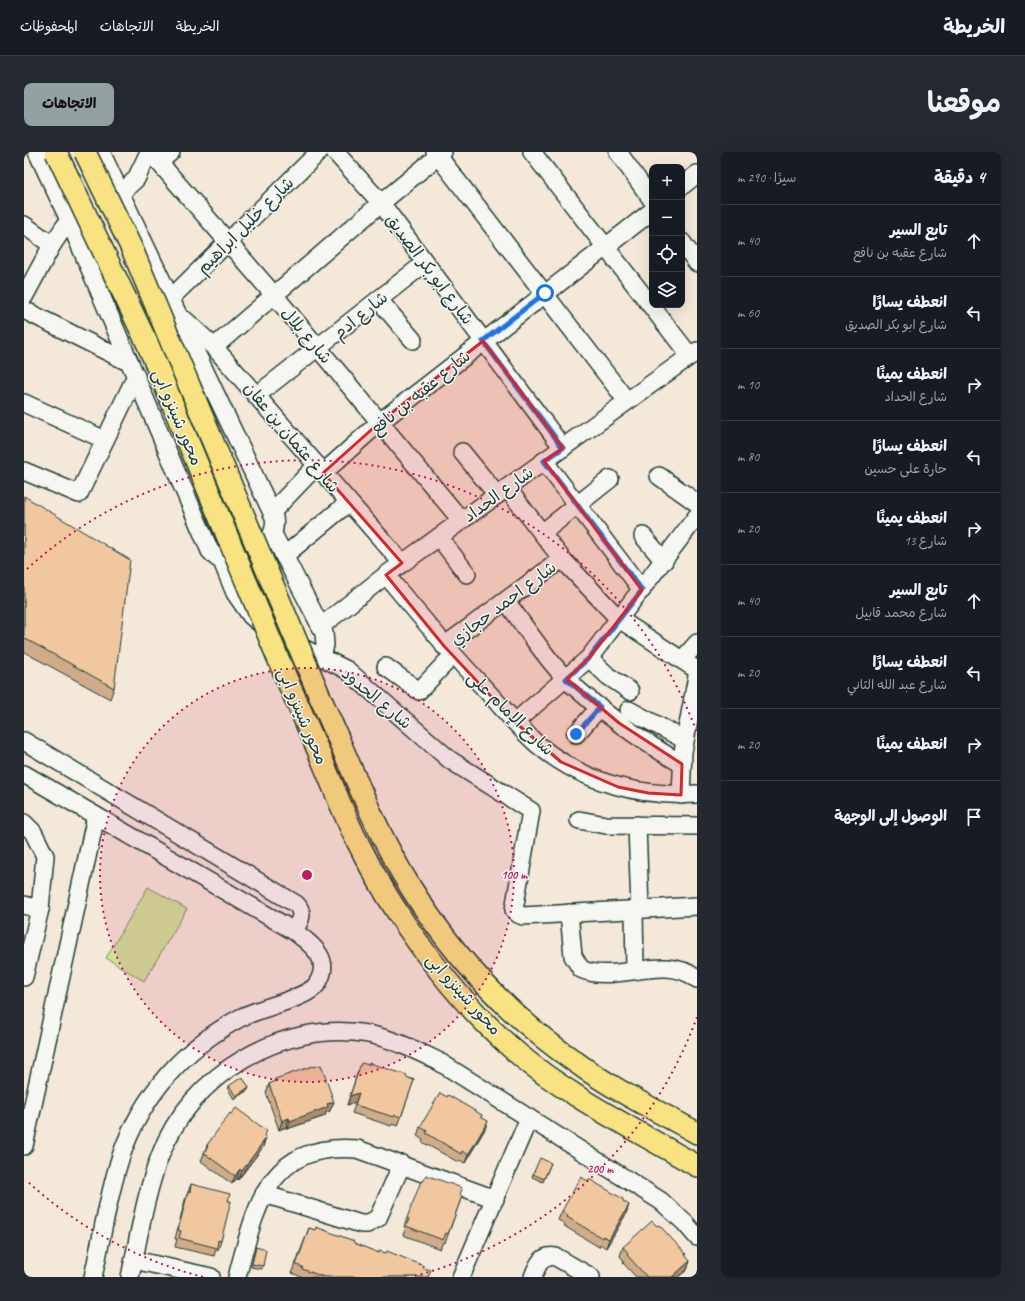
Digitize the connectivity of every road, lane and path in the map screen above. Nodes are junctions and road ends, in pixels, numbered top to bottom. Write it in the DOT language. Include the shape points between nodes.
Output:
graph roads {
  1 [pos="37,152"];
  2 [pos="56,152"];
  3 [pos="85,152"];
  4 [pos="101,152"];
  5 [pos="319,152"];
  6 [pos="334,152"];
  7 [pos="532,152"];
  8 [pos="618,152"];
  9 [pos="439,153"];
  10 [pos="157,154"];
  11 [pos="697,174"];
  12 [pos="685,184"];
  13 [pos="121,193"];
  14 [pos="649,196"];
  15 [pos="380,203"];
  16 [pos="649,213"];
  17 [pos="69,220"];
  18 [pos="24,226"];
  19 [pos="227,241"];
  20 [pos="52,246"];
  21 [pos="685,246"];
  22 [pos="606,248"];
  23 [pos="425,263"];
  24 [pos="697,263"];
  25 [pos="545,293"];
  26 [pos="274,295"];
  27 [pos="24,297"];
  28 [pos="171,298"];
  29 [pos="379,300"];
  30 [pos="24,310"];
  31 [pos="178,314"];
  32 [pos="413,340"];
  33 [pos="483,341"];
  34 [pos="214,347"];
  35 [pos="318,348"];
  36 [pos="694,354"];
  37 [pos="128,372"];
  38 [pos="257,395"];
  39 [pos="627,401"];
  40 [pos="24,403"];
  41 [pos="380,422"];
  42 [pos="105,440"];
  43 [pos="563,448"];
  44 [pos="462,452"];
  45 [pos="544,461"];
  46 [pos="320,469"];
  47 [pos="24,471"];
  48 [pos="659,476"];
  49 [pos="610,479"];
  50 [pos="502,491"];
  51 [pos="348,503"];
  52 [pos="697,503"];
  53 [pos="578,505"];
  54 [pos="272,512"];
  55 [pos="462,520"];
  56 [pos="695,524"];
  57 [pos="542,533"];
  58 [pos="273,534"];
  59 [pos="643,536"];
  60 [pos="439,537"];
  61 [pos="284,556"];
  62 [pos="221,559"];
  63 [pos="562,559"];
  64 [pos="664,561"];
  65 [pos="402,563"];
  66 [pos="467,574"];
  67 [pos="386,575"];
  68 [pos="642,590"];
  69 [pos="506,601"];
  70 [pos="619,619"];
  71 [pos="320,627"];
  72 [pos="697,643"];
  73 [pos="449,650"];
  74 [pos="322,657"];
  75 [pos="589,658"];
  76 [pos="682,660"];
  77 [pos="386,667"];
  78 [pos="697,670"];
  79 [pos="697,676"];
  80 [pos="566,679"];
  81 [pos="630,691"];
  82 [pos="600,707"];
  83 [pos="629,710"];
  84 [pos="515,722"];
  85 [pos="576,734"];
  86 [pos="685,740"];
  87 [pos="24,741"];
  88 [pos="682,764"];
  89 [pos="24,774"];
  90 [pos="689,794"];
  91 [pos="96,816"];
  92 [pos="579,820"];
  93 [pos="24,823"];
  94 [pos="637,825"];
  95 [pos="697,826"];
  96 [pos="697,906"];
  97 [pos="32,907"];
  98 [pos="637,910"];
  99 [pos="569,913"];
  100 [pos="294,931"];
  101 [pos="635,971"];
  102 [pos="24,977"];
  103 [pos="697,979"];
  104 [pos="529,1118"];
  105 [pos="697,1133"];
  106 [pos="24,1146"];
  107 [pos="402,1164"];
  108 [pos="697,1166"];
  109 [pos="264,1194"];
  110 [pos="495,1199"];
  111 [pos="697,1237"];
  112 [pos="134,1260"];
  113 [pos="93,1277"];
  114 [pos="130,1277"];
  115 [pos="212,1277"];
  116 [pos="237,1277"];
  117 [pos="462,1277"];
  118 [pos="533,1277"];
  119 [pos="591,1277"];
  1 -- 17 [label="street"];
  2 -- 108 [label="main road, محور شينزو ابى, bridge" via="148,345 339,802 373,872 414,937 457,991 494,1030 532,1064 573,1092"];
  3 -- 105 [label="main road, محور شينزو ابى, bridge" via="132,249 320,697 387,845 419,899 468,966 502,1002 538,1034 618,1089"];
  4 -- 13 [label="street"];
  5 -- 19 [label="street, شارع خليل ابراهيم"];
  6 -- 15 [label="street, شارع ابو بكر الصديق"];
  7 -- 22 [label="street"];
  8 -- 14 [label="street"];
  9 -- 15 [label="street"];
  9 -- 25 [label="street"];
  10 -- 13 [label="street"];
  10 -- 19 [label="street, شارع بلال"];
  11 -- 12 [label="street"];
  13 -- 28 [label="street"];
  15 -- 23 [label="street, شارع ابو بكر الصديق"];
  15 -- 26 [label="street"];
  16 -- 22 [label="street, شارع عقبه بن نافع"];
  17 -- 20 [label="street"];
  17 -- 37 [label="street"];
  18 -- 20 [label="street"];
  19 -- 26 [label="street, شارع بلال"];
  19 -- 28 [label="street, شارع خليل ابراهيم"];
  20 -- 27 [label="street"];
  21 -- 24 [label="street"];
  22 -- 25 [label="street, شارع عقبه بن نافع"];
  22 -- 36 [label="street"];
  23 -- 29 [label="street, شارع ادم"];
  23 -- 33 [label="street, شارع ابو بكر الصديق"];
  25 -- 33 [label="street, شارع عقبه بن نافع"];
  25 -- 39 [label="street"];
  26 -- 34 [label="street"];
  26 -- 35 [label="street, شارع بلال"];
  28 -- 31 [label="street"];
  29 -- 32 [label="street"];
  29 -- 35 [label="street, شارع ادم"];
  30 -- 37 [label="street"];
  31 -- 34 [label="street, شارع عثمان بن عفان"];
  31 -- 54 [label="street"];
  33 -- 41 [label="street, شارع عقبه بن نافع"];
  33 -- 43 [label="street, شارع ابو بكر الصديق"];
  34 -- 38 [label="street, شارع عثمان بن عفان"];
  35 -- 38 [label="street, شارع ادم"];
  35 -- 41 [label="street, شارع بلال"];
  36 -- 39 [label="street, شارع الحداد"];
  37 -- 42 [label="street"];
  37 -- 62 [label="street" via="210,551"];
  38 -- 46 [label="street, شارع عثمان بن عفان"];
  39 -- 43 [label="street, شارع الحداد"];
  40 -- 42 [label="street"];
  41 -- 46 [label="street, شارع عقبه بن نافع"];
  41 -- 55 [label="street, شارع بلال"];
  42 -- 47 [label="street" via="79,494"];
  43 -- 45 [label="street, شارع الحداد"];
  44 -- 50 [label="street"];
  45 -- 50 [label="street, شارع الحداد"];
  45 -- 53 [label="street"];
  46 -- 51 [label="street, شارع عثمان بن عفان"];
  46 -- 54 [label="street, شارع عقبه بن نافع"];
  48 -- 52 [label="street"];
  49 -- 53 [label="street"];
  50 -- 55 [label="street, شارع الحداد"];
  50 -- 57 [label="street"];
  51 -- 61 [label="street"];
  51 -- 65 [label="street, شارع عثمان بن عفان"];
  53 -- 57 [label="street"];
  53 -- 68 [label="street"];
  54 -- 58 [label="street" via="275,523"];
  55 -- 60 [label="street, شارع الحداد"];
  56 -- 64 [label="street"];
  57 -- 63 [label="street"];
  58 -- 61 [label="street"];
  58 -- 62 [label="street" via="265,543 230,559"];
  59 -- 64 [label="street"];
  60 -- 65 [label="street, شارع الحداد"];
  60 -- 66 [label="street"];
  61 -- 71 [label="street"];
  62 -- 74 [label="street, شارع الحدود" via="235,593 251,616 273,633"];
  63 -- 69 [label="street, شارع احمد حجازي"];
  63 -- 70 [label="street"];
  64 -- 68 [label="street"];
  65 -- 67 [label="street, شارع الحداد"];
  67 -- 71 [label="street, شارع الحداد"];
  67 -- 73 [label="street, شارع الإمام على"];
  68 -- 70 [label="street"];
  69 -- 73 [label="street, شارع احمد حجازي"];
  69 -- 80 [label="street"];
  70 -- 75 [label="street"];
  70 -- 76 [label="street"];
  71 -- 74 [label="street" via="325,639"];
  72 -- 76 [label="street"];
  73 -- 77 [label="street, شارع احمد حجازي" via="418,691"];
  73 -- 84 [label="street, شارع الإمام على"];
  74 -- 99 [label="street, شارع الحدود" via="355,676 450,760 531,811 514,910 523,916"];
  75 -- 80 [label="street"];
  75 -- 81 [label="street" via="608,676"];
  76 -- 78 [label="street"];
  79 -- 86 [label="street"];
  80 -- 82 [label="street"];
  80 -- 84 [label="street"];
  82 -- 85 [label="street"];
  82 -- 88 [label="street" via="640,738"];
  83 -- 86 [label="street"];
  84 -- 90 [label="street, شارع الإمام على" via="561,762 588,776 618,787 648,793"];
  86 -- 88 [label="street"];
  87 -- 100 [label="street" via="291,901 301,912"];
  88 -- 90 [label="street"];
  89 -- 91 [label="street"];
  91 -- 100 [label="street"];
  91 -- 106 [label="street"];
  92 -- 94 [label="street" via="606,825"];
  93 -- 97 [label="street" via="33,832 45,856"];
  94 -- 95 [label="street"];
  94 -- 98 [label="street"];
  96 -- 98 [label="street"];
  97 -- 102 [label="street"];
  98 -- 99 [label="street"];
  98 -- 101 [label="street"];
  99 -- 101 [label="street" via="573,956 581,969 596,973"];
  100 -- 113 [label="street" via="313,946 322,958 323,972 316,986 303,994 242,1017 220,1030 179,1062 154,1090 135,1122 121,1157"];
  101 -- 103 [label="street" via="673,968 687,971"];
  104 -- 110 [label="street"];
  104 -- 111 [label="street" via="661,1201 686,1223"];
  104 -- 112 [label="street" via="438,1061 403,1044 368,1034 332,1032 294,1038 259,1050 228,1068 200,1091 177,1122 160,1155 149,1191"];
  107 -- 109 [label="street" via="357,1149 338,1147 320,1150 287,1165 273,1178"];
  107 -- 109 [label="street" via="378,1218 367,1224"];
  107 -- 110 [label="street"];
  109 -- 116 [label="street" via="252,1219"];
  110 -- 117 [label="street"];
  112 -- 114 [label="street"];
  112 -- 115 [label="street"];
  118 -- 119 [label="street" via="539,1262 550,1256"];
}
